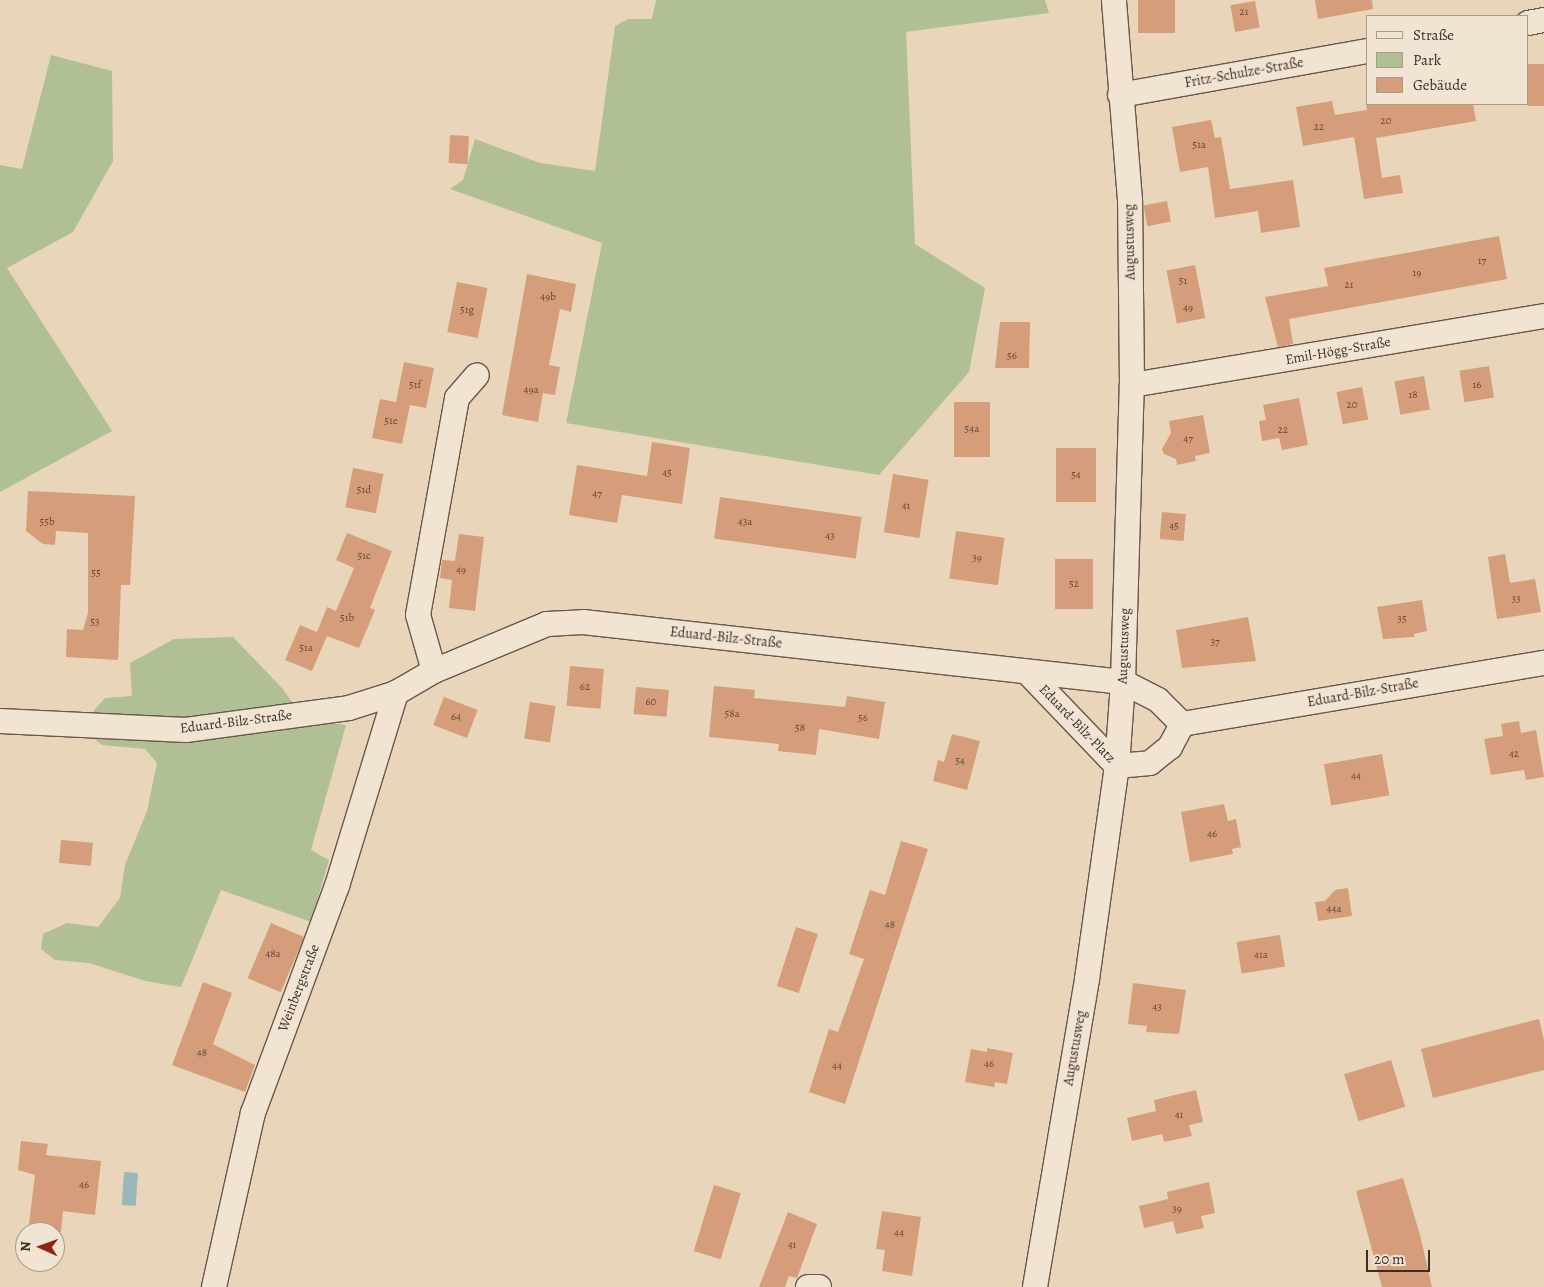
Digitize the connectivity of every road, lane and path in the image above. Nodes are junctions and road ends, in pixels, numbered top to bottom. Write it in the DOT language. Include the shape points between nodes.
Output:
graph roads {
  1 [pos="1114,0"];
  2 [pos="1544,20"];
  3 [pos="1529,23"];
  4 [pos="1366,51"];
  5 [pos="1120,95"];
  6 [pos="1544,316"];
  7 [pos="477,375"];
  8 [pos="1132,385"];
  9 [pos="1544,663"];
  10 [pos="434,671"];
  11 [pos="1027,672"];
  12 [pos="1123,682"];
  13 [pos="396,693"];
  14 [pos="0,721"];
  15 [pos="1182,724"];
  16 [pos="1117,766"];
  17 [pos="214,1287"];
  18 [pos="808,1287"];
  19 [pos="819,1287"];
  20 [pos="1035,1287"];
  1 -- 5 [label="street, Augustusweg"];
  2 -- 3 [label="street"];
  4 -- 5 [label="street, Fritz-Schulze-Straße"];
  5 -- 8 [label="street, Augustusweg" via="1130,200"];
  6 -- 8 [label="street, Emil-Högg-Straße"];
  7 -- 10 [label="street" via="457,398 418,615"];
  8 -- 12 [label="street, Augustusweg"];
  9 -- 15 [label="street, Eduard-Bilz-Straße"];
  10 -- 11 [label="street, Eduard-Bilz-Straße" via="547,624 583,622"];
  10 -- 13 [label="street, Eduard-Bilz-Straße"];
  11 -- 12 [label="street, Eduard-Bilz-Platz"];
  11 -- 16 [label="street, Eduard-Bilz-Platz"];
  12 -- 15 [label="street, Eduard-Bilz-Platz" via="1158,700"];
  12 -- 16 [label="street, Augustusweg"];
  13 -- 14 [label="street, Eduard-Bilz-Straße" via="349,708 186,730"];
  13 -- 17 [label="street, Weinbergstraße" via="337,886 252,1113"];
  15 -- 16 [label="street, Eduard-Bilz-Platz" via="1170,746 1150,763"];
  16 -- 20 [label="street, Augustusweg" via="1085,989"];
  18 -- 19 [label="street"];
}
